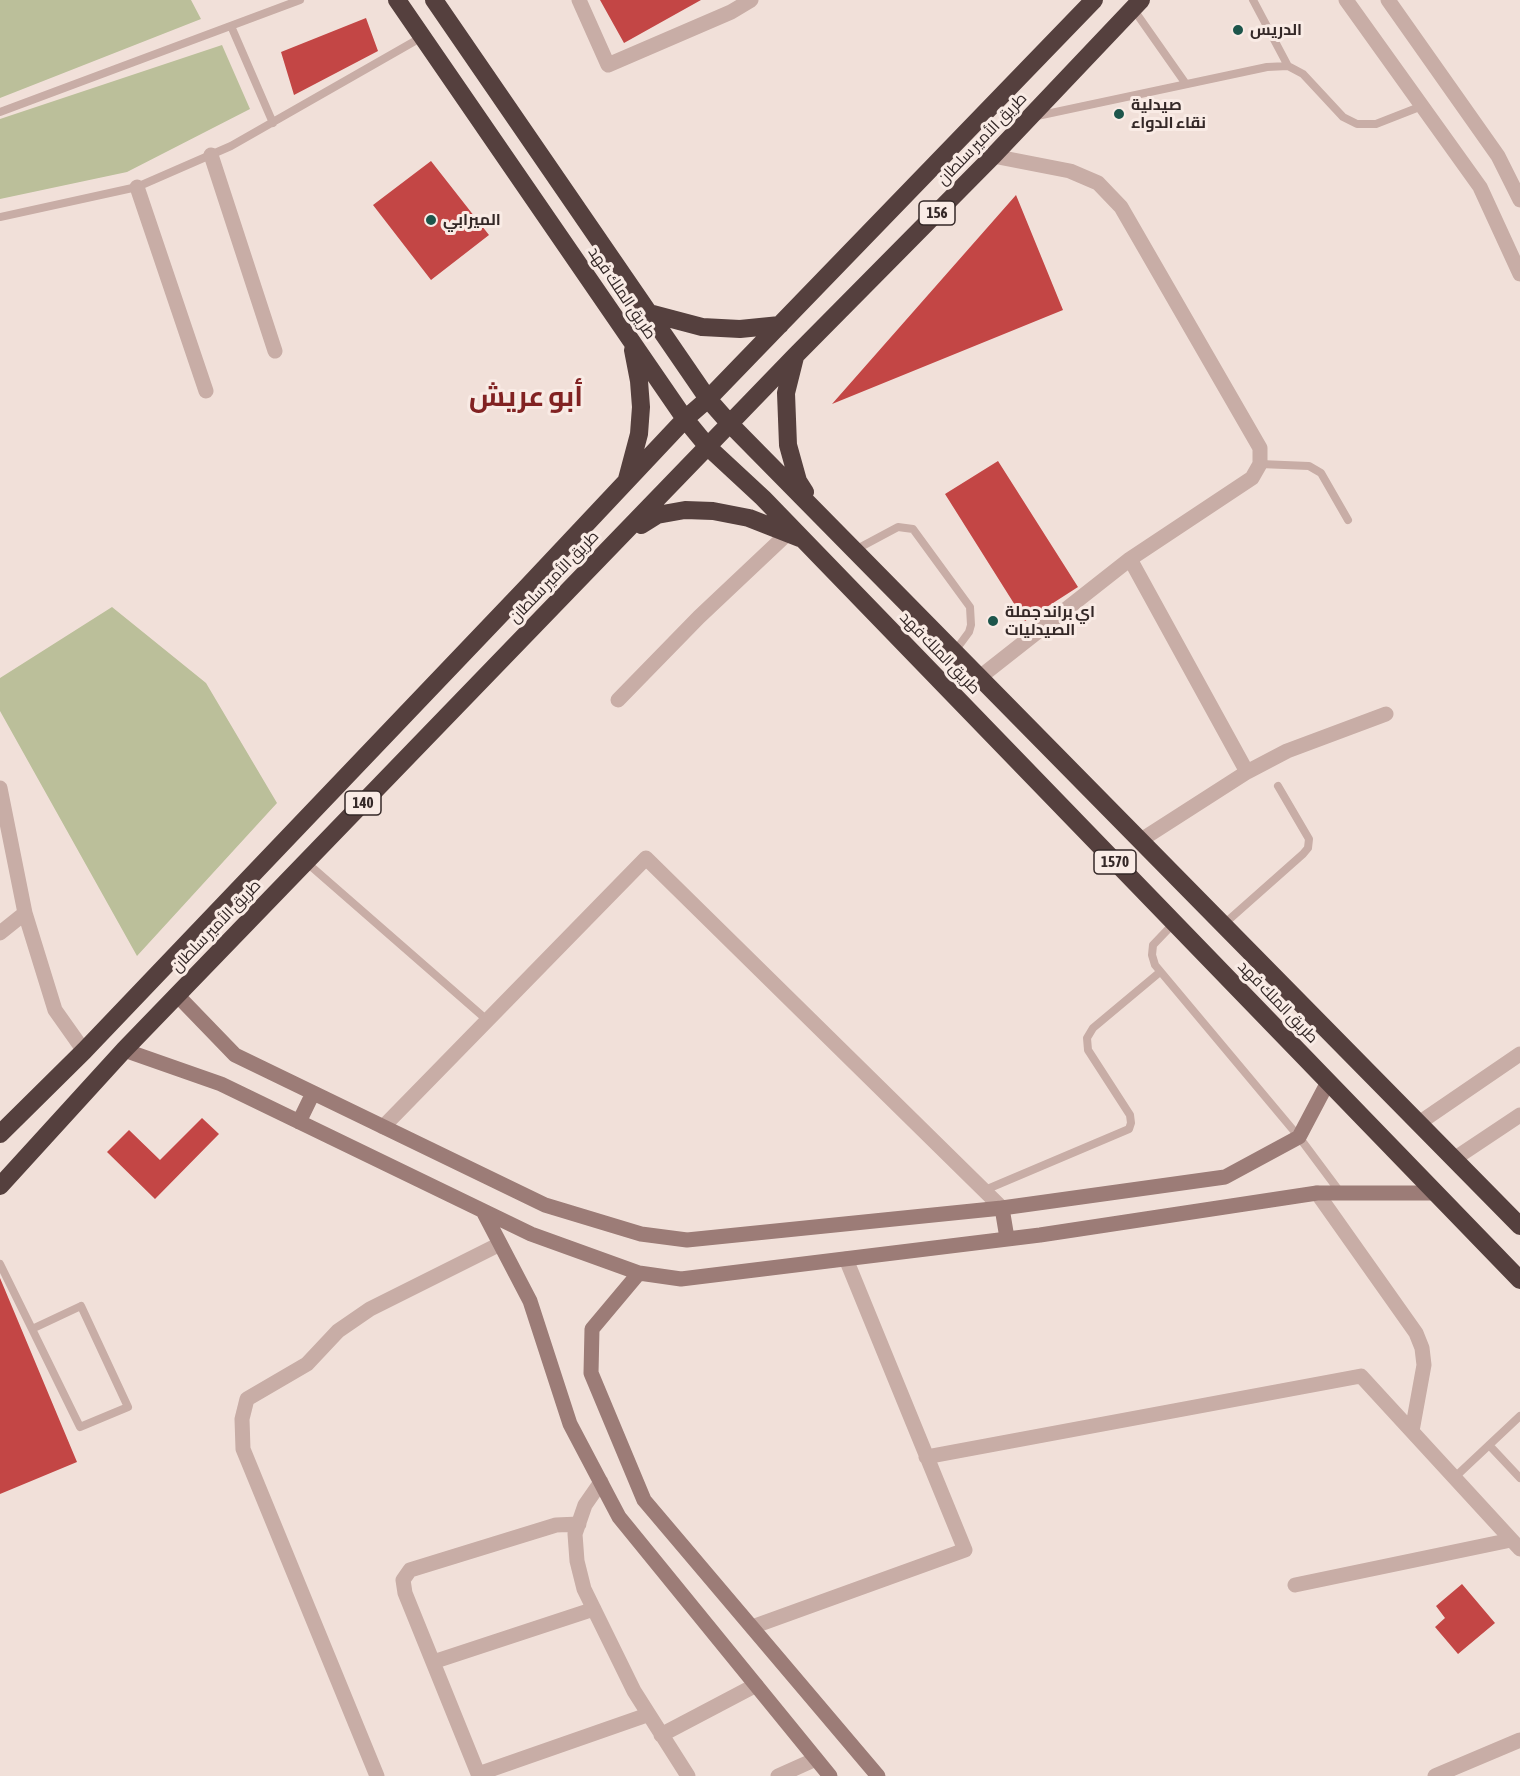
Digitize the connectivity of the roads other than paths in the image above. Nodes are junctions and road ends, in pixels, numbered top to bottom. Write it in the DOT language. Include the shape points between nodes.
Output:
graph roads {
  1 [pos="300,0"];
  2 [pos="397,0"];
  3 [pos="434,0"];
  4 [pos="579,0"];
  5 [pos="751,0"];
  6 [pos="1094,0"];
  7 [pos="1253,0"];
  8 [pos="1346,0"];
  9 [pos="1388,0"];
  10 [pos="285,3"];
  11 [pos="1137,4"];
  12 [pos="231,26"];
  13 [pos="422,37"];
  14 [pos="1288,66"];
  15 [pos="1186,84"];
  16 [pos="1422,106"];
  17 [pos="0,111"];
  18 [pos="1029,118"];
  19 [pos="273,123"];
  20 [pos="211,155"];
  21 [pos="993,156"];
  22 [pos="137,188"];
  23 [pos="1520,200"];
  24 [pos="0,217"];
  25 [pos="1520,274"];
  26 [pos="649,313"];
  27 [pos="780,326"];
  28 [pos="630,340"];
  29 [pos="275,351"];
  30 [pos="795,356"];
  31 [pos="206,391"];
  32 [pos="708,399"];
  33 [pos="685,419"];
  34 [pos="730,424"];
  35 [pos="708,447"];
  36 [pos="1260,464"];
  37 [pos="626,481"];
  38 [pos="821,516"];
  39 [pos="1348,520"];
  40 [pos="795,536"];
  41 [pos="619,539"];
  42 [pos="855,550"];
  43 [pos="1130,559"];
  44 [pos="955,651"];
  45 [pos="980,677"];
  46 [pos="618,700"];
  47 [pos="1386,714"];
  48 [pos="1247,772"];
  49 [pos="1278,786"];
  50 [pos="0,788"];
  51 [pos="1141,840"];
  52 [pos="306,862"];
  53 [pos="25,913"];
  54 [pos="1174,923"];
  55 [pos="1224,924"];
  56 [pos="0,933"];
  57 [pos="1160,972"];
  58 [pos="177,995"];
  59 [pos="487,1020"];
  60 [pos="124,1050"];
  61 [pos="84,1051"];
  62 [pos="1520,1054"];
  63 [pos="1328,1082"];
  64 [pos="313,1093"];
  65 [pos="1520,1114"];
  66 [pos="299,1122"];
  67 [pos="1419,1123"];
  68 [pos="383,1127"];
  69 [pos="0,1134"];
  70 [pos="1299,1137"];
  71 [pos="1454,1159"];
  72 [pos="0,1186"];
  73 [pos="985,1190"];
  74 [pos="1435,1192"];
  75 [pos="1317,1193"];
  76 [pos="1341,1193"];
  77 [pos="1002,1208"];
  78 [pos="483,1211"];
  79 [pos="1520,1226"];
  80 [pos="1007,1238"];
  81 [pos="500,1244"];
  82 [pos="846,1259"];
  83 [pos="0,1264"];
  84 [pos="639,1273"];
  85 [pos="1520,1280"];
  86 [pos="32,1329"];
  87 [pos="1520,1416"];
  88 [pos="1412,1431"];
  89 [pos="1489,1444"];
  90 [pos="926,1457"];
  91 [pos="1454,1478"];
  92 [pos="1520,1478"];
  93 [pos="601,1482"];
  94 [pos="579,1524"];
  95 [pos="1516,1545"];
  96 [pos="1295,1585"];
  97 [pos="594,1609"];
  98 [pos="752,1627"];
  99 [pos="433,1662"];
  100 [pos="756,1685"];
  101 [pos="647,1715"];
  102 [pos="661,1735"];
  103 [pos="1520,1740"];
  104 [pos="816,1758"];
  105 [pos="478,1775"];
  106 [pos="377,1776"];
  107 [pos="688,1776"];
  108 [pos="778,1776"];
  109 [pos="830,1776"];
  110 [pos="878,1776"];
  111 [pos="1435,1776"];
  1 -- 10 [label="lane"];
  2 -- 13 [label="highway, طريق الملك فهد"];
  3 -- 26 [label="highway, طريق الملك فهد"];
  4 -- 5 [label="street" via="608,65"];
  6 -- 27 [label="highway, طريق الأمير سلطان / 156"];
  7 -- 14 [label="lane"];
  8 -- 16 [label="street"];
  9 -- 23 [label="street" via="1498,156"];
  10 -- 12 [label="lane"];
  11 -- 15 [label="lane"];
  11 -- 18 [label="highway, طريق الأمير سلطان / 156"];
  12 -- 17 [label="lane"];
  12 -- 19 [label="lane"];
  13 -- 19 [label="lane"];
  13 -- 28 [label="highway, طريق الملك فهد"];
  14 -- 15 [label="lane"];
  14 -- 16 [label="lane" via="1304,74 1343,117 1357,124 1376,124"];
  15 -- 18 [label="lane"];
  16 -- 25 [label="street" via="1480,187"];
  18 -- 21 [label="highway, طريق الأمير سلطان / 156"];
  19 -- 20 [label="lane"];
  20 -- 22 [label="lane"];
  20 -- 29 [label="street"];
  21 -- 30 [label="highway, طريق الأمير سلطان / 156"];
  21 -- 36 [label="street" via="1070,171 1098,183 1120,207 1260,448"];
  22 -- 24 [label="lane"];
  22 -- 31 [label="street"];
  26 -- 27 [label="highway" via="702,327"];
  26 -- 32 [label="highway, طريق الملك فهد"];
  27 -- 32 [label="highway, طريق الأمير سلطان / 156"];
  28 -- 33 [label="highway, طريق الملك فهد"];
  28 -- 37 [label="highway" via="641,407 639,434"];
  30 -- 34 [label="highway, طريق الأمير سلطان / 156"];
  30 -- 38 [label="highway" via="786,393 788,446 798,481"];
  32 -- 33 [label="highway, طريق الأمير سلطان / 140"];
  32 -- 34 [label="highway, طريق الملك فهد"];
  33 -- 35 [label="highway, طريق الملك فهد"];
  33 -- 37 [label="highway, طريق الأمير سلطان / 140"];
  34 -- 35 [label="highway, طريق الأمير سلطان / 140"];
  34 -- 38 [label="highway, طريق الملك فهد / 1570"];
  35 -- 40 [label="highway, طريق الملك فهد / 1570" via="763,498"];
  35 -- 41 [label="highway, طريق الأمير سلطان / 140"];
  36 -- 39 [label="lane" via="1303,465 1321,473"];
  36 -- 43 [label="street" via="1252,478"];
  37 -- 61 [label="highway, طريق الأمير سلطان / 140"];
  38 -- 42 [label="highway, طريق الملك فهد / 1570"];
  40 -- 41 [label="highway" via="749,518 685,510 657,515"];
  40 -- 46 [label="street" via="699,618"];
  40 -- 54 [label="highway, طريق الملك فهد / 1570"];
  41 -- 52 [label="highway, طريق الأمير سلطان / 140"];
  42 -- 44 [label="highway, طريق الملك فهد / 1570"];
  42 -- 44 [label="lane" via="898,527 913,529 970,607 972,625"];
  43 -- 45 [label="street"];
  43 -- 48 [label="street"];
  44 -- 45 [label="highway, طريق الملك فهد / 1570"];
  45 -- 51 [label="highway, طريق الملك فهد / 1570"];
  47 -- 48 [label="street" via="1287,751"];
  48 -- 51 [label="street"];
  49 -- 55 [label="lane" via="1309,839 1308,848"];
  50 -- 53 [label="street"];
  51 -- 55 [label="highway, طريق الملك فهد / 1570"];
  52 -- 58 [label="highway, طريق الأمير سلطان / 140"];
  52 -- 59 [label="lane"];
  53 -- 56 [label="street"];
  53 -- 61 [label="street" via="55,1010"];
  54 -- 57 [label="lane" via="1153,945 1152,956"];
  54 -- 63 [label="highway, طريق الملك فهد / 1570"];
  55 -- 67 [label="highway, طريق الملك فهد / 1570"];
  57 -- 70 [label="lane"];
  57 -- 73 [label="lane" via="1093,1028 1087,1038 1088,1050 1130,1115 1129,1129"];
  58 -- 60 [label="highway, طريق الأمير سلطان / 140"];
  58 -- 64 [label="street" via="235,1055"];
  59 -- 68 [label="street"];
  59 -- 73 [label="street" via="646,858"];
  60 -- 66 [label="street" via="221,1084"];
  60 -- 72 [label="highway, طريق الأمير سلطان / 140"];
  61 -- 69 [label="highway, طريق الأمير سلطان / 140"];
  62 -- 67 [label="street"];
  63 -- 70 [label="street"];
  63 -- 74 [label="highway, طريق الملك فهد / 1570"];
  64 -- 66 [label="street"];
  64 -- 68 [label="street"];
  65 -- 71 [label="street"];
  66 -- 78 [label="street"];
  67 -- 71 [label="highway, طريق الملك فهد / 1570"];
  68 -- 77 [label="street" via="545,1205 641,1234 687,1240"];
  70 -- 76 [label="lane"];
  70 -- 77 [label="street" via="1225,1177"];
  71 -- 79 [label="highway, طريق الملك فهد / 1570"];
  73 -- 77 [label="street"];
  74 -- 76 [label="street"];
  74 -- 85 [label="highway, طريق الملك فهد / 1570"];
  75 -- 76 [label="street"];
  75 -- 80 [label="street"];
  75 -- 88 [label="street" via="1416,1332 1424,1365"];
  77 -- 80 [label="street"];
  78 -- 81 [label="street"];
  78 -- 84 [label="street" via="531,1234"];
  80 -- 82 [label="street"];
  81 -- 93 [label="street" via="530,1301 570,1424"];
  81 -- 106 [label="street" via="370,1309 338,1331 307,1365 247,1399 242,1419 243,1449"];
  82 -- 84 [label="street" via="681,1279"];
  82 -- 90 [label="street"];
  83 -- 86 [label="lane"];
  84 -- 98 [label="street" via="592,1329 591,1373 644,1500"];
  86 -- 86 [label="lane" via="80,1427 128,1407 81,1306"];
  87 -- 89 [label="lane"];
  88 -- 90 [label="street" via="1361,1376"];
  88 -- 91 [label="street"];
  89 -- 91 [label="lane"];
  89 -- 92 [label="lane"];
  90 -- 98 [label="street" via="965,1550"];
  91 -- 95 [label="street"];
  93 -- 94 [label="street" via="585,1505"];
  93 -- 100 [label="street" via="620,1517"];
  94 -- 97 [label="street" via="575,1534 577,1561"];
  94 -- 99 [label="street" via="556,1525 410,1570 403,1580 405,1593"];
  95 -- 96 [label="street"];
  97 -- 99 [label="street"];
  97 -- 101 [label="street"];
  98 -- 110 [label="street"];
  99 -- 105 [label="street"];
  100 -- 102 [label="street"];
  100 -- 104 [label="street"];
  101 -- 102 [label="street"];
  101 -- 105 [label="street"];
  102 -- 107 [label="street"];
  103 -- 111 [label="street"];
  104 -- 108 [label="street"];
  104 -- 109 [label="street"];
}
